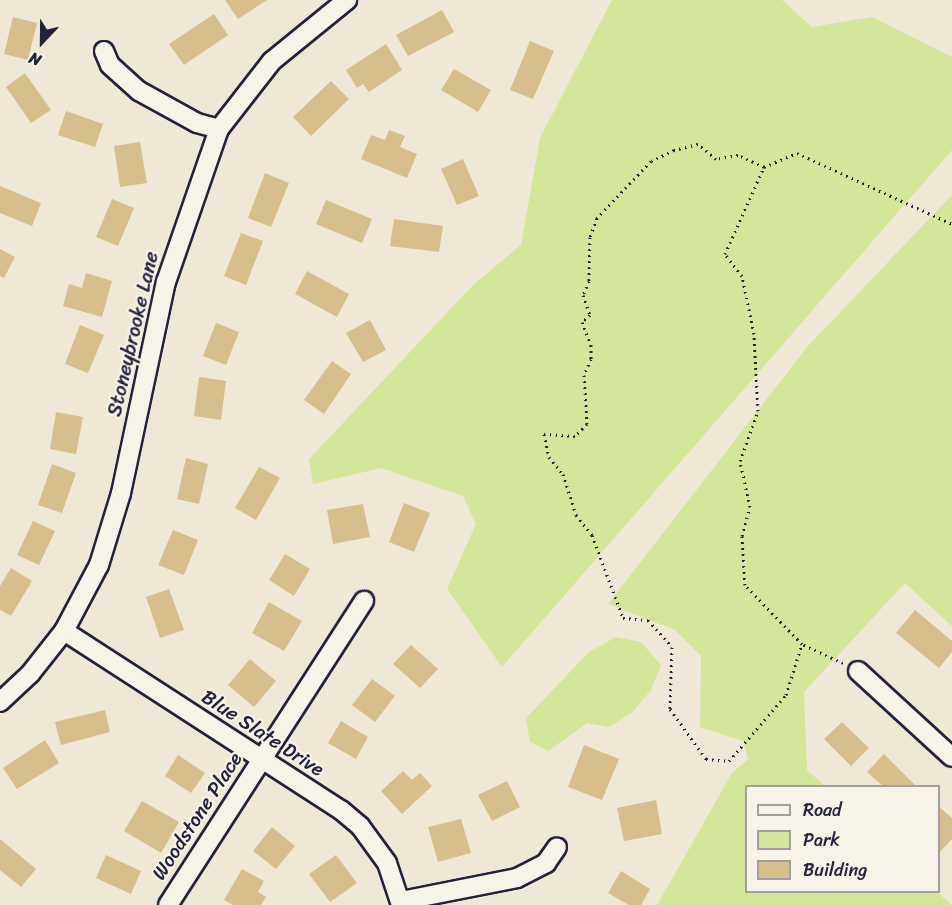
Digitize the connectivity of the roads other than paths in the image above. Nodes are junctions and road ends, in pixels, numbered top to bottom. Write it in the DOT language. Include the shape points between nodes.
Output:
graph roads {
  1 [pos="347,0"];
  2 [pos="104,51"];
  3 [pos="219,129"];
  4 [pos="364,601"];
  5 [pos="64,631"];
  6 [pos="858,670"];
  7 [pos="0,702"];
  8 [pos="952,757"];
  9 [pos="261,758"];
  10 [pos="557,847"];
  11 [pos="401,903"];
  12 [pos="168,905"];
  1 -- 3 [label="street, Stoneybrooke Lane" via="272,61"];
  2 -- 3 [label="street" via="110,65 139,91 196,123"];
  3 -- 5 [label="street, Stoneybrooke Lane" via="166,282 107,542"];
  4 -- 9 [label="street, Woodstone Place"];
  5 -- 7 [label="street, Stoneybrooke Lane" via="30,674"];
  5 -- 9 [label="street, Blue Slate Drive"];
  6 -- 8 [label="street"];
  9 -- 11 [label="street, Blue Slate Drive" via="360,826 387,863"];
  9 -- 12 [label="street, Woodstone Place"];
  10 -- 11 [label="street" via="546,863 517,878"];
}
